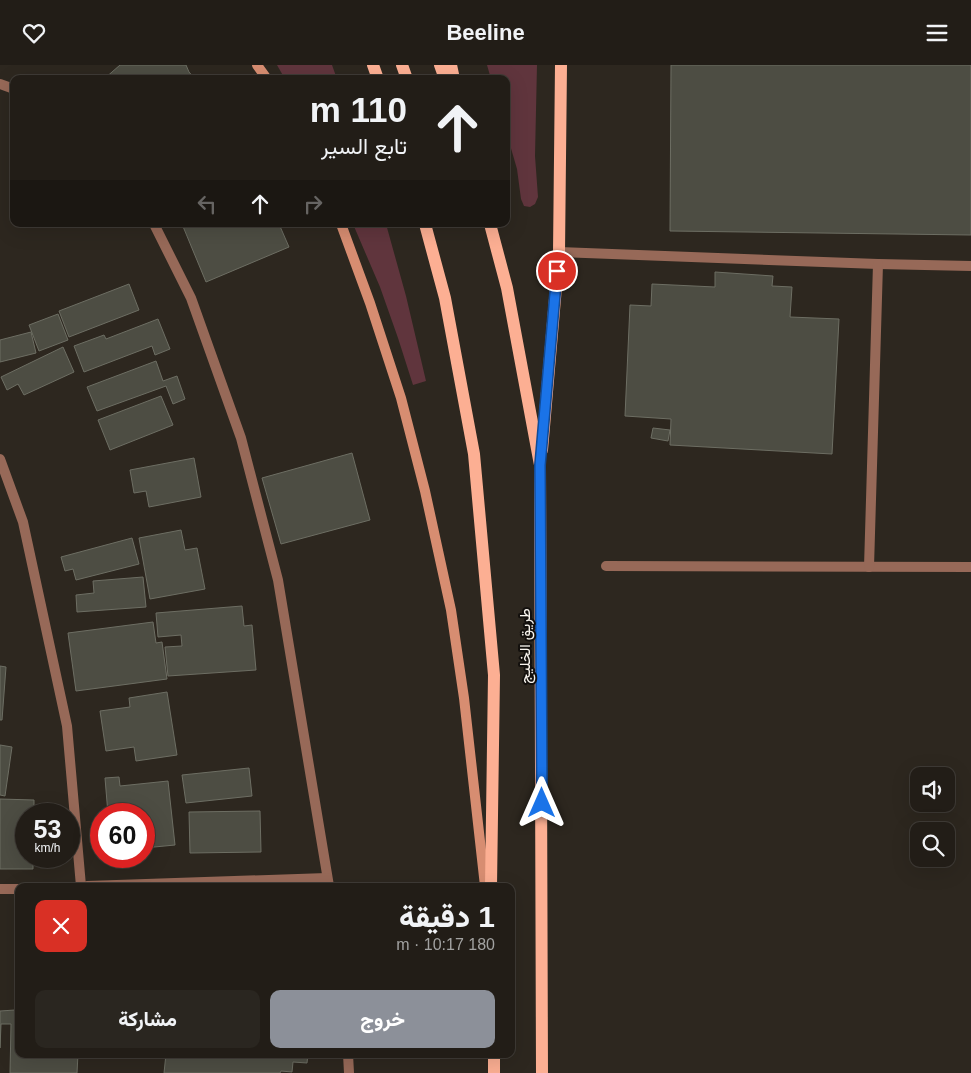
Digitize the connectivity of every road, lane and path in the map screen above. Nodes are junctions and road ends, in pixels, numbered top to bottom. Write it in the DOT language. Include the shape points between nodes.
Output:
graph roads {
  1 [pos="561,65"];
  2 [pos="156,227"];
  3 [pos="342,227"];
  4 [pos="425,227"];
  5 [pos="491,227"];
  6 [pos="559,252"];
  7 [pos="878,264"];
  8 [pos="971,266"];
  9 [pos="0,459"];
  10 [pos="540,465"];
  11 [pos="606,566"];
  12 [pos="869,567"];
  13 [pos="971,567"];
  14 [pos="328,882"];
  15 [pos="81,883"];
  16 [pos="268,883"];
  17 [pos="485,883"];
  18 [pos="491,883"];
  19 [pos="0,889"];
  20 [pos="15,889"];
  21 [pos="348,1058"];
  22 [pos="494,1058"];
  23 [pos="349,1073"];
  24 [pos="494,1073"];
  25 [pos="542,1073"];
  1 -- 6 [label="main road"];
  2 -- 14 [label="street" via="191,298 251,475 278,580"];
  3 -- 17 [label="main road" via="401,398 433,527 453,620"];
  4 -- 18 [label="main road" via="446,298 474,454 494,675"];
  5 -- 10 [label="main road, طريق الخليج" via="507,288"];
  6 -- 7 [label="street"];
  6 -- 10 [label="main road"];
  7 -- 8 [label="street"];
  7 -- 12 [label="street"];
  9 -- 15 [label="street" via="23,522 67,726"];
  10 -- 25 [label="main road, طريق الخليج"];
  11 -- 12 [label="street"];
  12 -- 13 [label="street"];
  14 -- 16 [label="street"];
  19 -- 20 [label="street"];
  21 -- 23 [label="street"];
  22 -- 24 [label="main road"];
}
